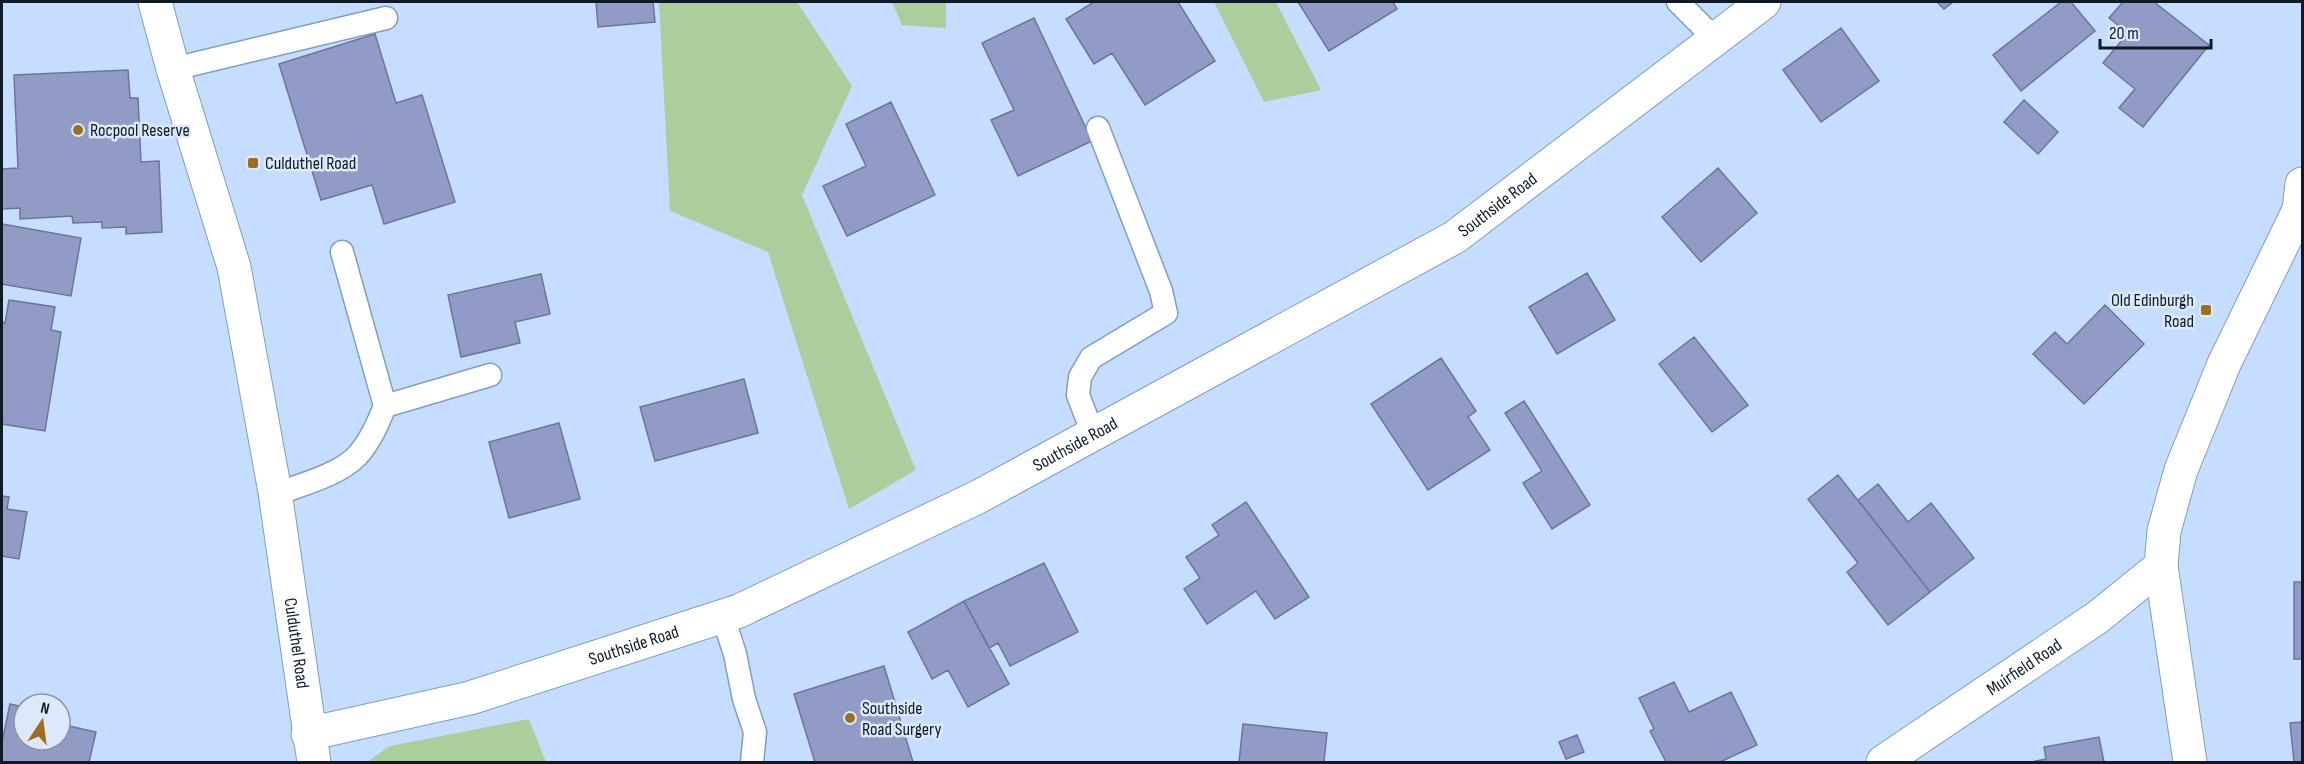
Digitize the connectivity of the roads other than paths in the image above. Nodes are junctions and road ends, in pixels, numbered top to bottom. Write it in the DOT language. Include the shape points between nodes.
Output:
graph roads {
  1 [pos="155,2"];
  2 [pos="1678,2"];
  3 [pos="1764,2"];
  4 [pos="386,18"];
  5 [pos="1715,39"];
  6 [pos="173,69"];
  7 [pos="1098,128"];
  8 [pos="2302,184"];
  9 [pos="342,252"];
  10 [pos="490,375"];
  11 [pos="386,406"];
  12 [pos="1093,434"];
  13 [pos="276,494"];
  14 [pos="2161,566"];
  15 [pos="723,616"];
  16 [pos="311,748"];
  17 [pos="752,762"];
  18 [pos="1883,762"];
  19 [pos="2190,762"];
  1 -- 6 [label="street, Culduthel Road"];
  2 -- 5 [label="lane"];
  3 -- 5 [label="street, Southside Road"];
  4 -- 6 [label="lane"];
  5 -- 12 [label="street, Southside Road" via="1455,237"];
  6 -- 13 [label="street, Culduthel Road" via="234,267"];
  7 -- 12 [label="lane" via="1166,313 1091,358 1080,377 1078,395"];
  8 -- 14 [label="street" via="2299,210 2224,364 2181,471 2164,531"];
  9 -- 11 [label="lane"];
  10 -- 11 [label="lane"];
  11 -- 13 [label="lane" via="357,457 330,474"];
  12 -- 15 [label="street, Southside Road" via="978,497"];
  13 -- 16 [label="street, Culduthel Road"];
  14 -- 18 [label="street, Muirfield Road" via="2097,616"];
  14 -- 19 [label="street"];
  15 -- 16 [label="street, Southside Road"];
  15 -- 17 [label="lane" via="755,732"];
}
